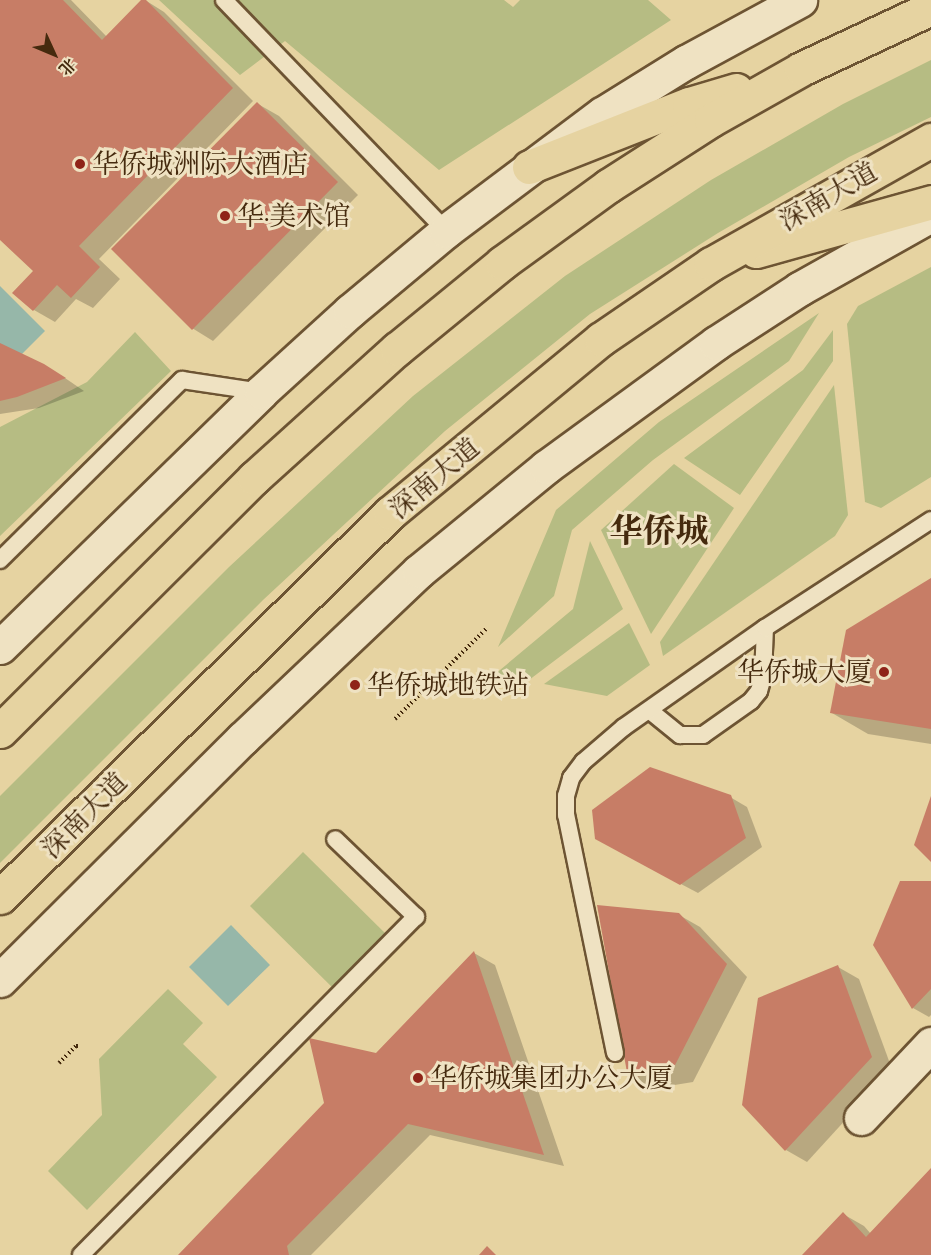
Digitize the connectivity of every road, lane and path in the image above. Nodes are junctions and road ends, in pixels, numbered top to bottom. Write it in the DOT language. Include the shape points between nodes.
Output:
graph roads {
  1 [pos="224,0"];
  2 [pos="800,0"];
  3 [pos="931,8"];
  4 [pos="801,69"];
  5 [pos="931,140"];
  6 [pos="529,167"];
  7 [pos="931,202"];
  8 [pos="931,215"];
  9 [pos="446,231"];
  10 [pos="711,264"];
  11 [pos="261,392"];
  12 [pos="931,520"];
  13 [pos="0,560"];
  14 [pos="765,628"];
  15 [pos="486,629"];
  16 [pos="0,647"];
  17 [pos="649,710"];
  18 [pos="395,719"];
  19 [pos="0,731"];
  20 [pos="335,839"];
  21 [pos="0,897"];
  22 [pos="0,980"];
  23 [pos="931,1044"];
  24 [pos="80,1046"];
  25 [pos="615,1053"];
  26 [pos="58,1063"];
  27 [pos="861,1118"];
  28 [pos="81,1255"];
  1 -- 9 [label="lane"];
  2 -- 6 [label="main road" via="686,62 602,114"];
  3 -- 4 [label="main road"];
  4 -- 6 [label="main road" via="689,104"];
  4 -- 19 [label="main road" via="711,120 608,186 502,263 397,348 254,478"];
  5 -- 10 [label="main road, 深南大道"];
  6 -- 9 [label="main road"];
  7 -- 10 [label="main road"];
  8 -- 22 [label="main road" via="799,289 716,343 546,467 419,571 242,739"];
  9 -- 11 [label="main road"];
  10 -- 21 [label="main road, 深南大道" via="601,339 390,513"];
  11 -- 13 [label="lane" via="182,380"];
  11 -- 16 [label="main road"];
  12 -- 14 [label="lane"];
  14 -- 17 [label="lane"];
  14 -- 17 [label="lane" via="759,691 704,735 680,735"];
  15 -- 18 [label="path"];
  17 -- 25 [label="lane" via="583,762 571,778 566,796 566,815"];
  20 -- 28 [label="lane" via="416,917"];
  23 -- 27 [label="main road"];
  24 -- 26 [label="path"];
}
